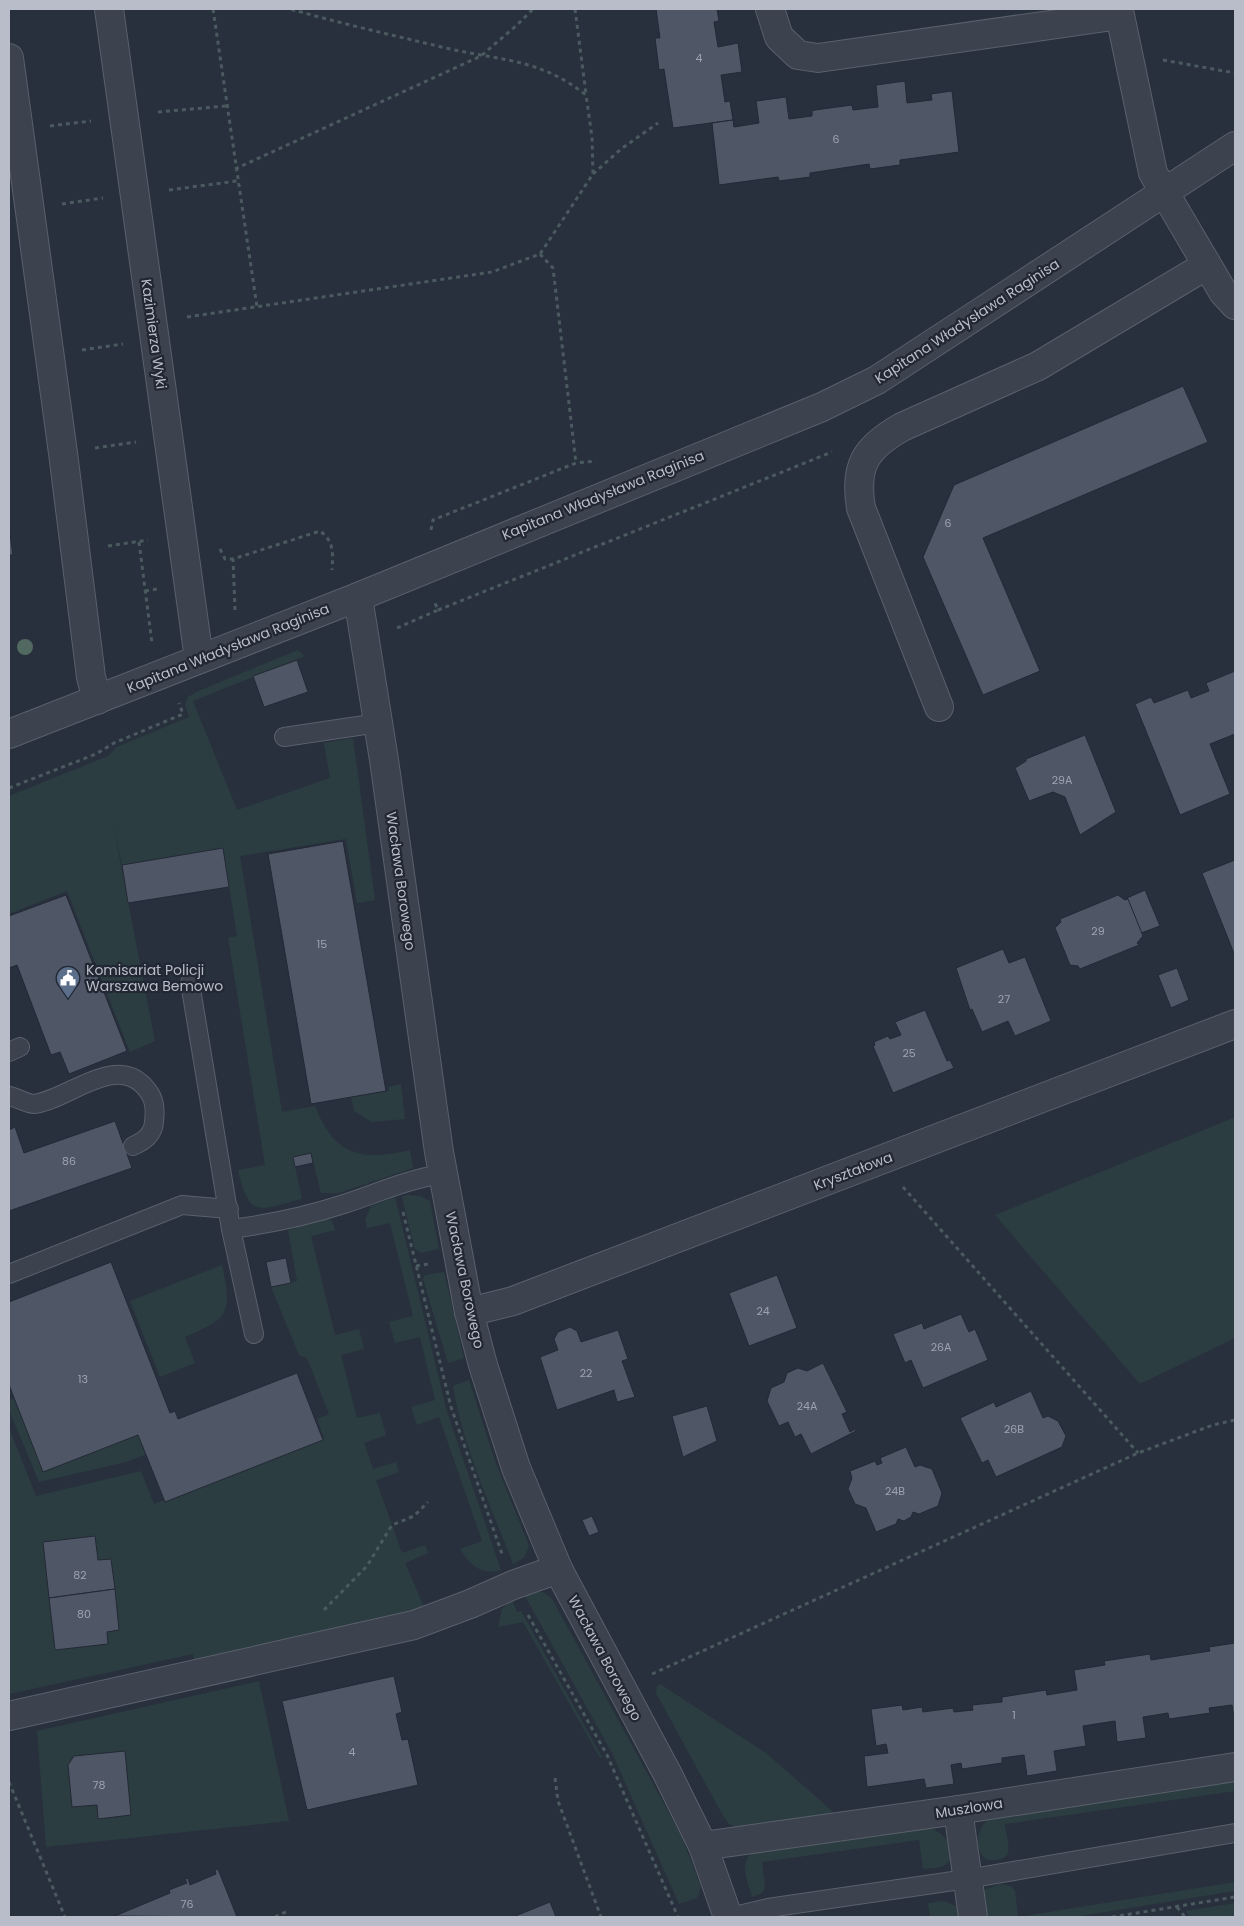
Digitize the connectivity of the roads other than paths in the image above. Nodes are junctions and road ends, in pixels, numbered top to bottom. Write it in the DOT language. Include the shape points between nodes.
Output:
graph roads {
  1 [pos="109,9"];
  2 [pos="770,9"];
  3 [pos="9,58"];
  4 [pos="1235,146"];
  5 [pos="1164,192"];
  6 [pos="1207,265"];
  7 [pos="1235,305"];
  8 [pos="358,596"];
  9 [pos="199,659"];
  10 [pos="97,700"];
  11 [pos="938,707"];
  12 [pos="378,723"];
  13 [pos="9,734"];
  14 [pos="284,737"];
  15 [pos="190,983"];
  16 [pos="1235,1024"];
  17 [pos="9,1096"];
  18 [pos="132,1146"];
  19 [pos="444,1174"];
  20 [pos="229,1209"];
  21 [pos="232,1229"];
  22 [pos="9,1274"];
  23 [pos="469,1312"];
  24 [pos="254,1334"];
  25 [pos="558,1569"];
  26 [pos="9,1716"];
  27 [pos="1235,1767"];
  28 [pos="958,1810"];
  29 [pos="1235,1833"];
  30 [pos="703,1846"];
  31 [pos="966,1879"];
  32 [pos="729,1917"];
  33 [pos="973,1917"];
  1 -- 9 [label="street, Kazimierza Wyki"];
  2 -- 5 [label="street" via="779,37 798,55 818,58 1120,15 1153,173"];
  3 -- 10 [label="street" via="91,677"];
  4 -- 5 [label="street, Kapitana Władysława Raginisa"];
  5 -- 6 [label="street"];
  5 -- 8 [label="street, Kapitana Władysława Raginisa" via="877,380 822,406"];
  6 -- 7 [label="street"];
  6 -- 11 [label="street" via="1038,366 902,427 881,439 868,455 858,486 861,508"];
  8 -- 9 [label="street, Kapitana Władysława Raginisa"];
  8 -- 12 [label="street, Wacława Borowego"];
  9 -- 10 [label="street, Kapitana Władysława Raginisa"];
  10 -- 13 [label="street, Kapitana Władysława Raginisa"];
  12 -- 14 [label="lane"];
  12 -- 19 [label="street, Wacława Borowego"];
  15 -- 20 [label="lane"];
  16 -- 23 [label="street, Kryształowa" via="513,1300"];
  17 -- 18 [label="lane" via="33,1104 113,1074 134,1076 152,1094 156,1109 154,1128 145,1140"];
  19 -- 21 [label="lane" via="419,1178 277,1223"];
  19 -- 23 [label="street, Wacława Borowego"];
  20 -- 21 [label="lane"];
  20 -- 22 [label="lane" via="182,1206"];
  21 -- 24 [label="lane"];
  23 -- 25 [label="street, Wacława Borowego" via="516,1468"];
  25 -- 26 [label="street" via="512,1584 414,1625"];
  25 -- 30 [label="street, Wacława Borowego"];
  27 -- 28 [label="street, Muszlowa"];
  28 -- 30 [label="street, Muszlowa"];
  28 -- 31 [label="street"];
  29 -- 31 [label="lane"];
  30 -- 32 [label="street, Wacława Borowego"];
  31 -- 32 [label="lane" via="768,1908"];
  31 -- 33 [label="street"];
}
